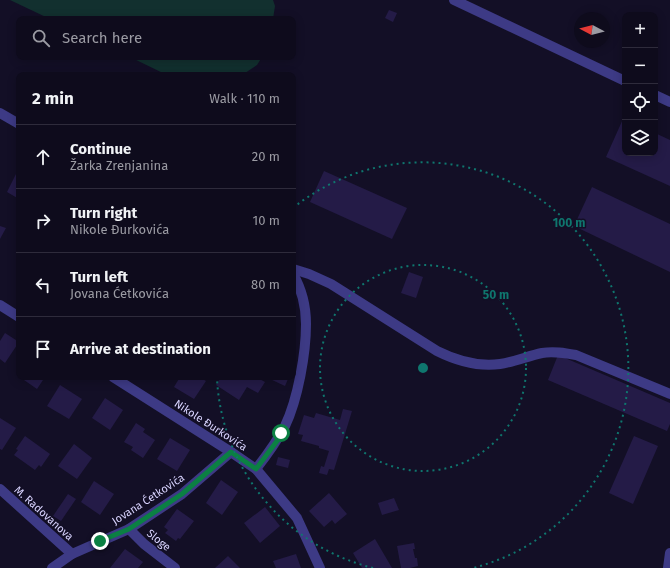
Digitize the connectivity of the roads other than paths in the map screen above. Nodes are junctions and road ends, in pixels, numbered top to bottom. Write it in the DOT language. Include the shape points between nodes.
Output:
graph roads {
  1 [pos="454,0"];
  2 [pos="622,80"];
  3 [pos="658,96"];
  4 [pos="670,102"];
  5 [pos="0,113"];
  6 [pos="16,122"];
  7 [pos="296,270"];
  8 [pos="296,281"];
  9 [pos="0,305"];
  10 [pos="16,315"];
  11 [pos="118,380"];
  12 [pos="670,394"];
  13 [pos="231,452"];
  14 [pos="256,469"];
  15 [pos="0,489"];
  16 [pos="129,529"];
  17 [pos="670,553"];
  18 [pos="72,554"];
  19 [pos="52,568"];
  20 [pos="175,568"];
  21 [pos="320,568"];
  22 [pos="668,568"];
  1 -- 2 [label="street"];
  3 -- 4 [label="street"];
  5 -- 6 [label="street"];
  7 -- 12 [label="street" via="331,284 437,351 461,361 488,365 515,361 541,353 564,353 576,355"];
  8 -- 14 [label="street" via="306,322 294,402 277,441"];
  9 -- 10 [label="street"];
  11 -- 13 [label="street, Nikole Đurkovića"];
  13 -- 14 [label="street, Nikole Đurkovića"];
  13 -- 16 [label="street, Jovana Ćetkovića" via="182,494"];
  14 -- 21 [label="street, Nikole Đurkovića" via="297,518"];
  15 -- 18 [label="street, M. Radovanova"];
  16 -- 18 [label="street, Jovana Ćetkovića"];
  16 -- 20 [label="street, Sloge"];
  17 -- 22 [label="street"];
  18 -- 19 [label="street, Jovana Ćetkovića"];
}
